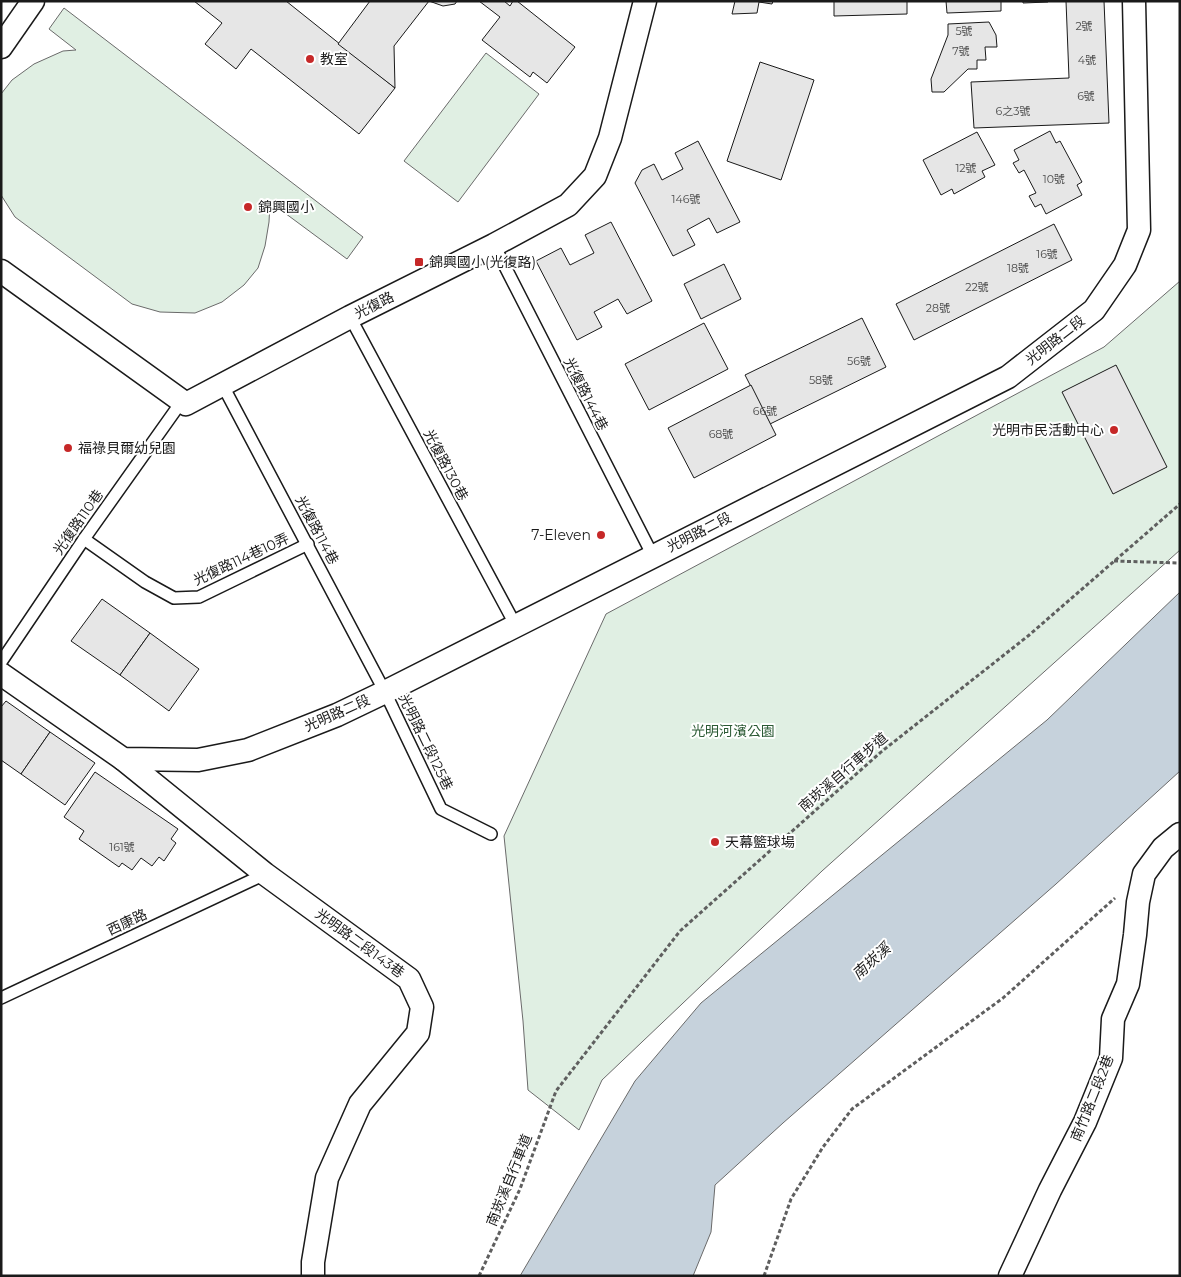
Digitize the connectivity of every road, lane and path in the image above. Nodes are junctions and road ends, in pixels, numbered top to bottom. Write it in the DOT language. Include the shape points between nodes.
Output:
graph roads {
  1 [pos="645,1"];
  2 [pos="1134,1"];
  3 [pos="25,4"];
  4 [pos="1,47"];
  5 [pos="494,245"];
  6 [pos="1,271"];
  7 [pos="350,317"];
  8 [pos="222,384"];
  9 [pos="182,400"];
  10 [pos="1180,504"];
  11 [pos="84,539"];
  12 [pos="308,544"];
  13 [pos="653,556"];
  14 [pos="1114,562"];
  15 [pos="1180,563"];
  16 [pos="516,626"];
  17 [pos="1,662"];
  18 [pos="1,674"];
  19 [pos="384,692"];
  20 [pos="123,759"];
  21 [pos="491,834"];
  22 [pos="1180,834"];
  23 [pos="265,874"];
  24 [pos="1116,898"];
  25 [pos="1,998"];
  26 [pos="556,1091"];
  27 [pos="314,1276"];
  28 [pos="479,1276"];
  29 [pos="764,1276"];
  30 [pos="1010,1276"];
  1 -- 5 [label="street, 光復路" via="610,138 595,176 568,205"];
  2 -- 13 [label="street, 光明路二段" via="1139,230 1125,265 1094,310 1008,377"];
  3 -- 4 [label="street"];
  5 -- 7 [label="street, 光復路"];
  5 -- 13 [label="lane, 光復路144巷"];
  6 -- 9 [label="street"];
  7 -- 8 [label="street, 光復路"];
  7 -- 16 [label="lane, 光復路130巷"];
  8 -- 9 [label="street, 光復路" via="186,404"];
  8 -- 12 [label="lane, 光復路114巷"];
  9 -- 11 [label="lane, 光復路110巷"];
  10 -- 14 [label="path, 南崁溪自行車步道"];
  11 -- 12 [label="lane, 光復路114巷10弄" via="145,582 174,598 199,597"];
  11 -- 17 [label="lane, 光復路110巷"];
  12 -- 19 [label="lane, 光復路114巷"];
  13 -- 16 [label="street, 光明路二段"];
  14 -- 15 [label="path"];
  14 -- 26 [label="path, 南崁溪自行車步道" via="1028,636 881,752 680,931"];
  16 -- 19 [label="street, 光明路二段"];
  18 -- 20 [label="street"];
  19 -- 20 [label="street, 光明路二段" via="337,715 248,750 198,760"];
  19 -- 21 [label="lane, 光明路二段125巷" via="442,809"];
  20 -- 23 [label="street, 光明路二段143巷"];
  22 -- 30 [label="street, 南竹路二段2巷" via="1163,848 1144,874 1128,984 1112,1020 1111,1058 1085,1122"];
  23 -- 25 [label="lane, 西康路"];
  23 -- 27 [label="street, 光明路二段143巷" via="409,979 422,1008 418,1032 360,1104 327,1178 312,1262"];
  24 -- 29 [label="path" via="1003,998 852,1108 791,1199"];
  26 -- 28 [label="path, 南崁溪自行車道" via="520,1189"];
}
